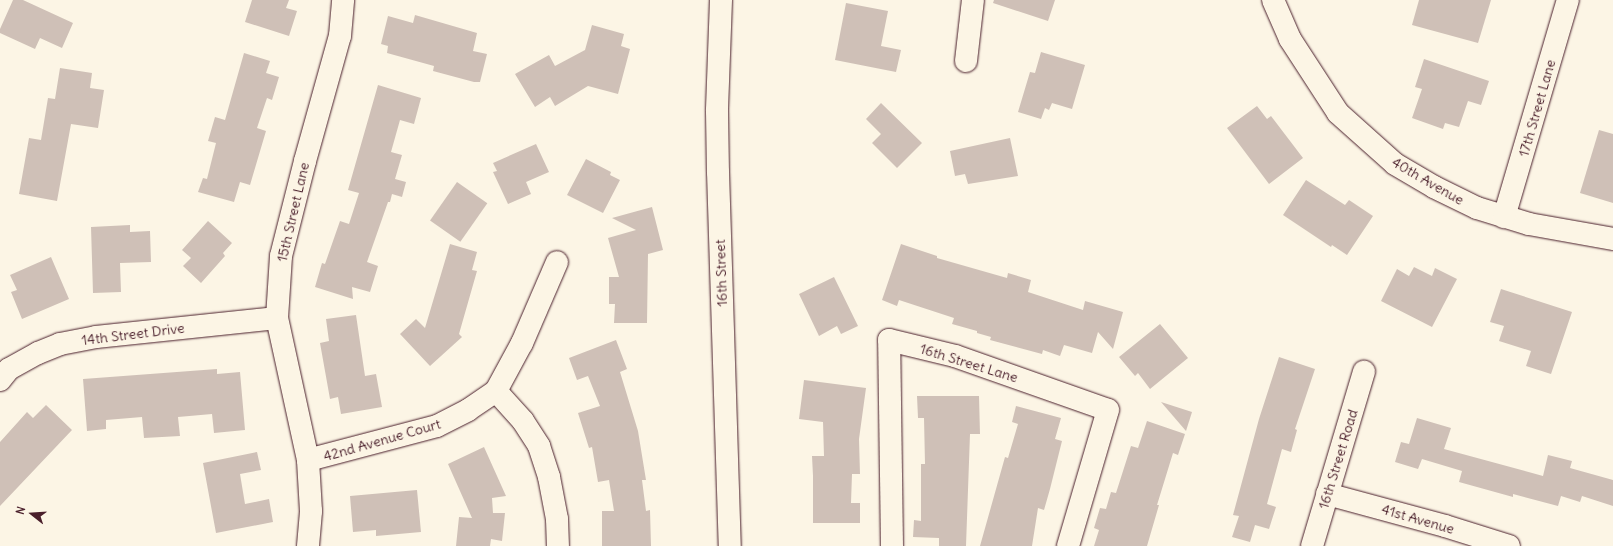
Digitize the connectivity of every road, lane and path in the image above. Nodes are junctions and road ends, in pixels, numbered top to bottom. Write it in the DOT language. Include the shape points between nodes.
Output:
graph roads {
  1 [pos="344,0"];
  2 [pos="721,0"];
  3 [pos="973,0"];
  4 [pos="1273,0"];
  5 [pos="1568,0"];
  6 [pos="966,61"];
  7 [pos="1504,216"];
  8 [pos="1613,239"];
  9 [pos="557,262"];
  10 [pos="277,318"];
  11 [pos="3,368"];
  12 [pos="1364,372"];
  13 [pos="496,391"];
  14 [pos="308,460"];
  15 [pos="1327,494"];
  16 [pos="308,546"];
  17 [pos="558,546"];
  18 [pos="730,546"];
  19 [pos="892,546"];
  20 [pos="1068,546"];
  21 [pos="1312,546"];
  22 [pos="1508,546"];
  1 -- 10 [label="street, 15th Street Lane" via="340,36 281,256"];
  2 -- 18 [label="street, 16th Street" via="717,111 718,172"];
  3 -- 6 [label="street"];
  4 -- 7 [label="street, 40th Avenue" via="1290,39 1338,113 1395,164 1434,188"];
  5 -- 7 [label="street, 17th Street Lane"];
  7 -- 8 [label="street, 40th Avenue" via="1529,224"];
  9 -- 13 [label="street, 42nd Avenue Court" via="522,343"];
  10 -- 11 [label="street, 14th Street Drive" via="96,337 67,343"];
  10 -- 14 [label="street, 15th Street Lane"];
  12 -- 15 [label="street, 16th Street Road"];
  13 -- 14 [label="street, 42nd Avenue Court" via="468,410 437,426"];
  13 -- 17 [label="street" via="523,421 539,446 549,477 557,519"];
  14 -- 16 [label="street, 15th Street Lane" via="311,511"];
  15 -- 21 [label="street, 16th Street Road"];
  15 -- 22 [label="street, 41st Avenue"];
  19 -- 20 [label="street, 16th Street Lane" via="889,340 955,356 1108,410"];
}
